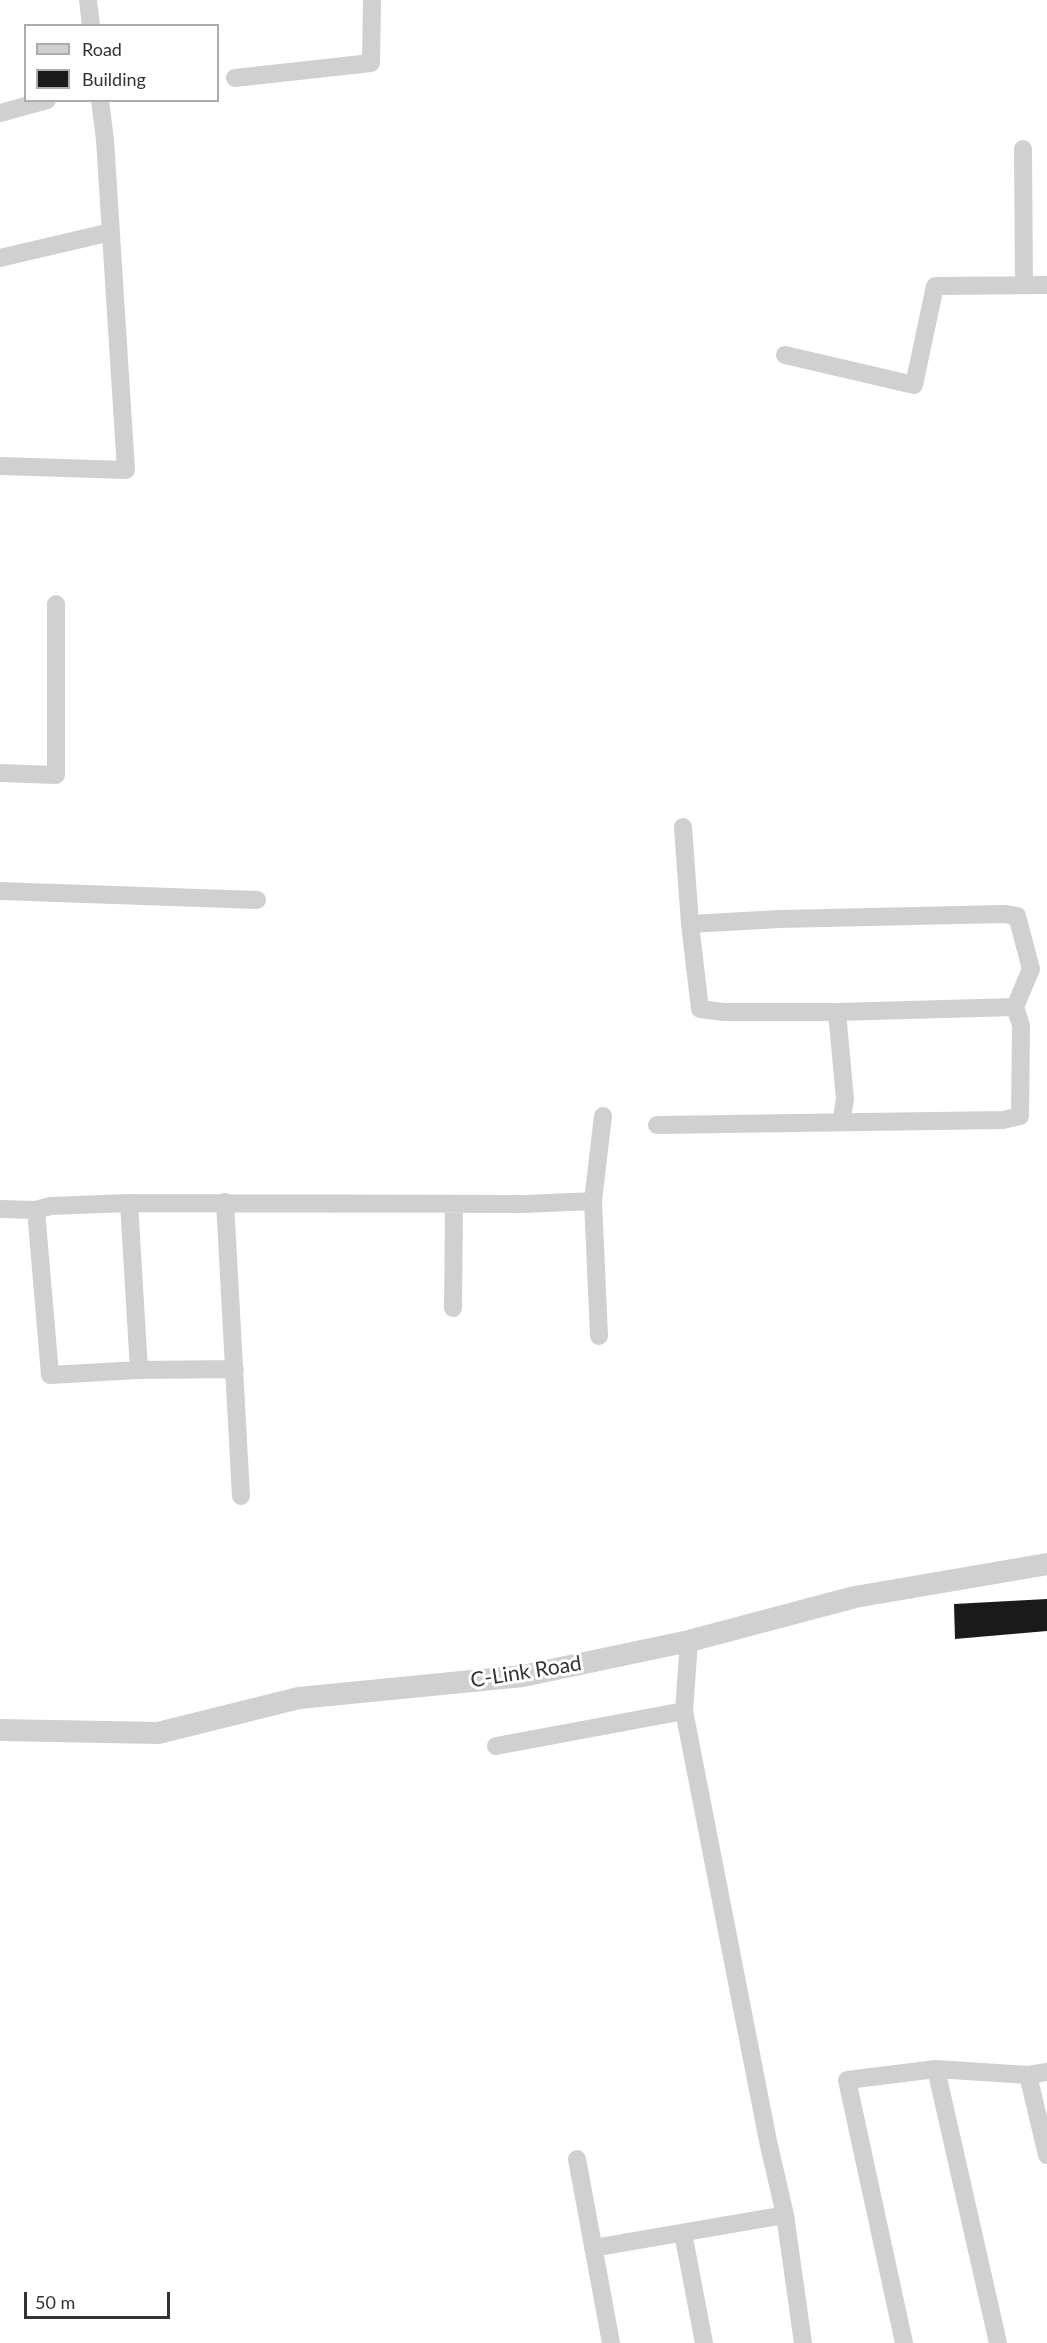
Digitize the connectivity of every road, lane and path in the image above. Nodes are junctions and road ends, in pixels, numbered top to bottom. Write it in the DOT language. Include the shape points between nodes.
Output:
graph roads {
  1 [pos="88,0"];
  2 [pos="372,0"];
  3 [pos="91,24"];
  4 [pos="235,78"];
  5 [pos="40,102"];
  6 [pos="100,102"];
  7 [pos="0,113"];
  8 [pos="1023,149"];
  9 [pos="111,232"];
  10 [pos="0,258"];
  11 [pos="1024,285"];
  12 [pos="1047,285"];
  13 [pos="785,355"];
  14 [pos="0,466"];
  15 [pos="56,604"];
  16 [pos="0,773"];
  17 [pos="683,827"];
  18 [pos="0,891"];
  19 [pos="257,900"];
  20 [pos="690,924"];
  21 [pos="1039,969"];
  22 [pos="1015,1007"];
  23 [pos="837,1012"];
  24 [pos="603,1116"];
  25 [pos="841,1122"];
  26 [pos="657,1125"];
  27 [pos="593,1201"];
  28 [pos="225,1202"];
  29 [pos="129,1203"];
  30 [pos="454,1205"];
  31 [pos="0,1209"];
  32 [pos="36,1210"];
  33 [pos="453,1308"];
  34 [pos="599,1336"];
  35 [pos="236,1369"];
  36 [pos="139,1370"];
  37 [pos="241,1496"];
  38 [pos="1047,1564"];
  39 [pos="689,1641"];
  40 [pos="684,1712"];
  41 [pos="0,1730"];
  42 [pos="496,1746"];
  43 [pos="936,2069"];
  44 [pos="1047,2072"];
  45 [pos="1028,2075"];
  46 [pos="1047,2155"];
  47 [pos="577,2159"];
  48 [pos="785,2215"];
  49 [pos="683,2233"];
  50 [pos="593,2248"];
  51 [pos="611,2343"];
  52 [pos="704,2343"];
  53 [pos="803,2343"];
  54 [pos="904,2343"];
  55 [pos="998,2343"];
  1 -- 3 [label="street"];
  2 -- 4 [label="street" via="371,63"];
  5 -- 7 [label="street"];
  6 -- 9 [label="street"];
  8 -- 11 [label="street"];
  9 -- 10 [label="street"];
  9 -- 14 [label="street" via="126,470"];
  11 -- 12 [label="street"];
  11 -- 13 [label="street" via="935,286 914,385"];
  15 -- 16 [label="street" via="56,775"];
  17 -- 20 [label="street"];
  18 -- 19 [label="street"];
  20 -- 21 [label="street" via="1004,914 1017,916"];
  20 -- 23 [label="street" via="700,1009"];
  21 -- 22 [label="street"];
  22 -- 23 [label="street"];
  22 -- 25 [label="street" via="1021,1025 1020,1116"];
  23 -- 25 [label="street" via="845,1099"];
  24 -- 27 [label="street"];
  25 -- 26 [label="street"];
  27 -- 30 [label="street"];
  27 -- 34 [label="street"];
  28 -- 29 [label="street"];
  28 -- 30 [label="street"];
  28 -- 35 [label="street"];
  29 -- 32 [label="street"];
  29 -- 36 [label="street"];
  30 -- 33 [label="street"];
  31 -- 32 [label="street"];
  32 -- 36 [label="street" via="50,1376"];
  35 -- 36 [label="street"];
  35 -- 37 [label="street"];
  38 -- 39 [label="street, C-Link Road" via="855,1597"];
  39 -- 40 [label="street"];
  39 -- 41 [label="street, C-Link Road" via="523,1676 299,1698 158,1733"];
  40 -- 42 [label="street"];
  40 -- 48 [label="street"];
  43 -- 45 [label="street"];
  43 -- 54 [label="street" via="847,2080"];
  43 -- 55 [label="street"];
  44 -- 45 [label="street"];
  45 -- 46 [label="street"];
  47 -- 50 [label="street"];
  48 -- 49 [label="street"];
  48 -- 53 [label="street"];
  49 -- 50 [label="street"];
  49 -- 52 [label="street"];
  50 -- 51 [label="street"];
}
